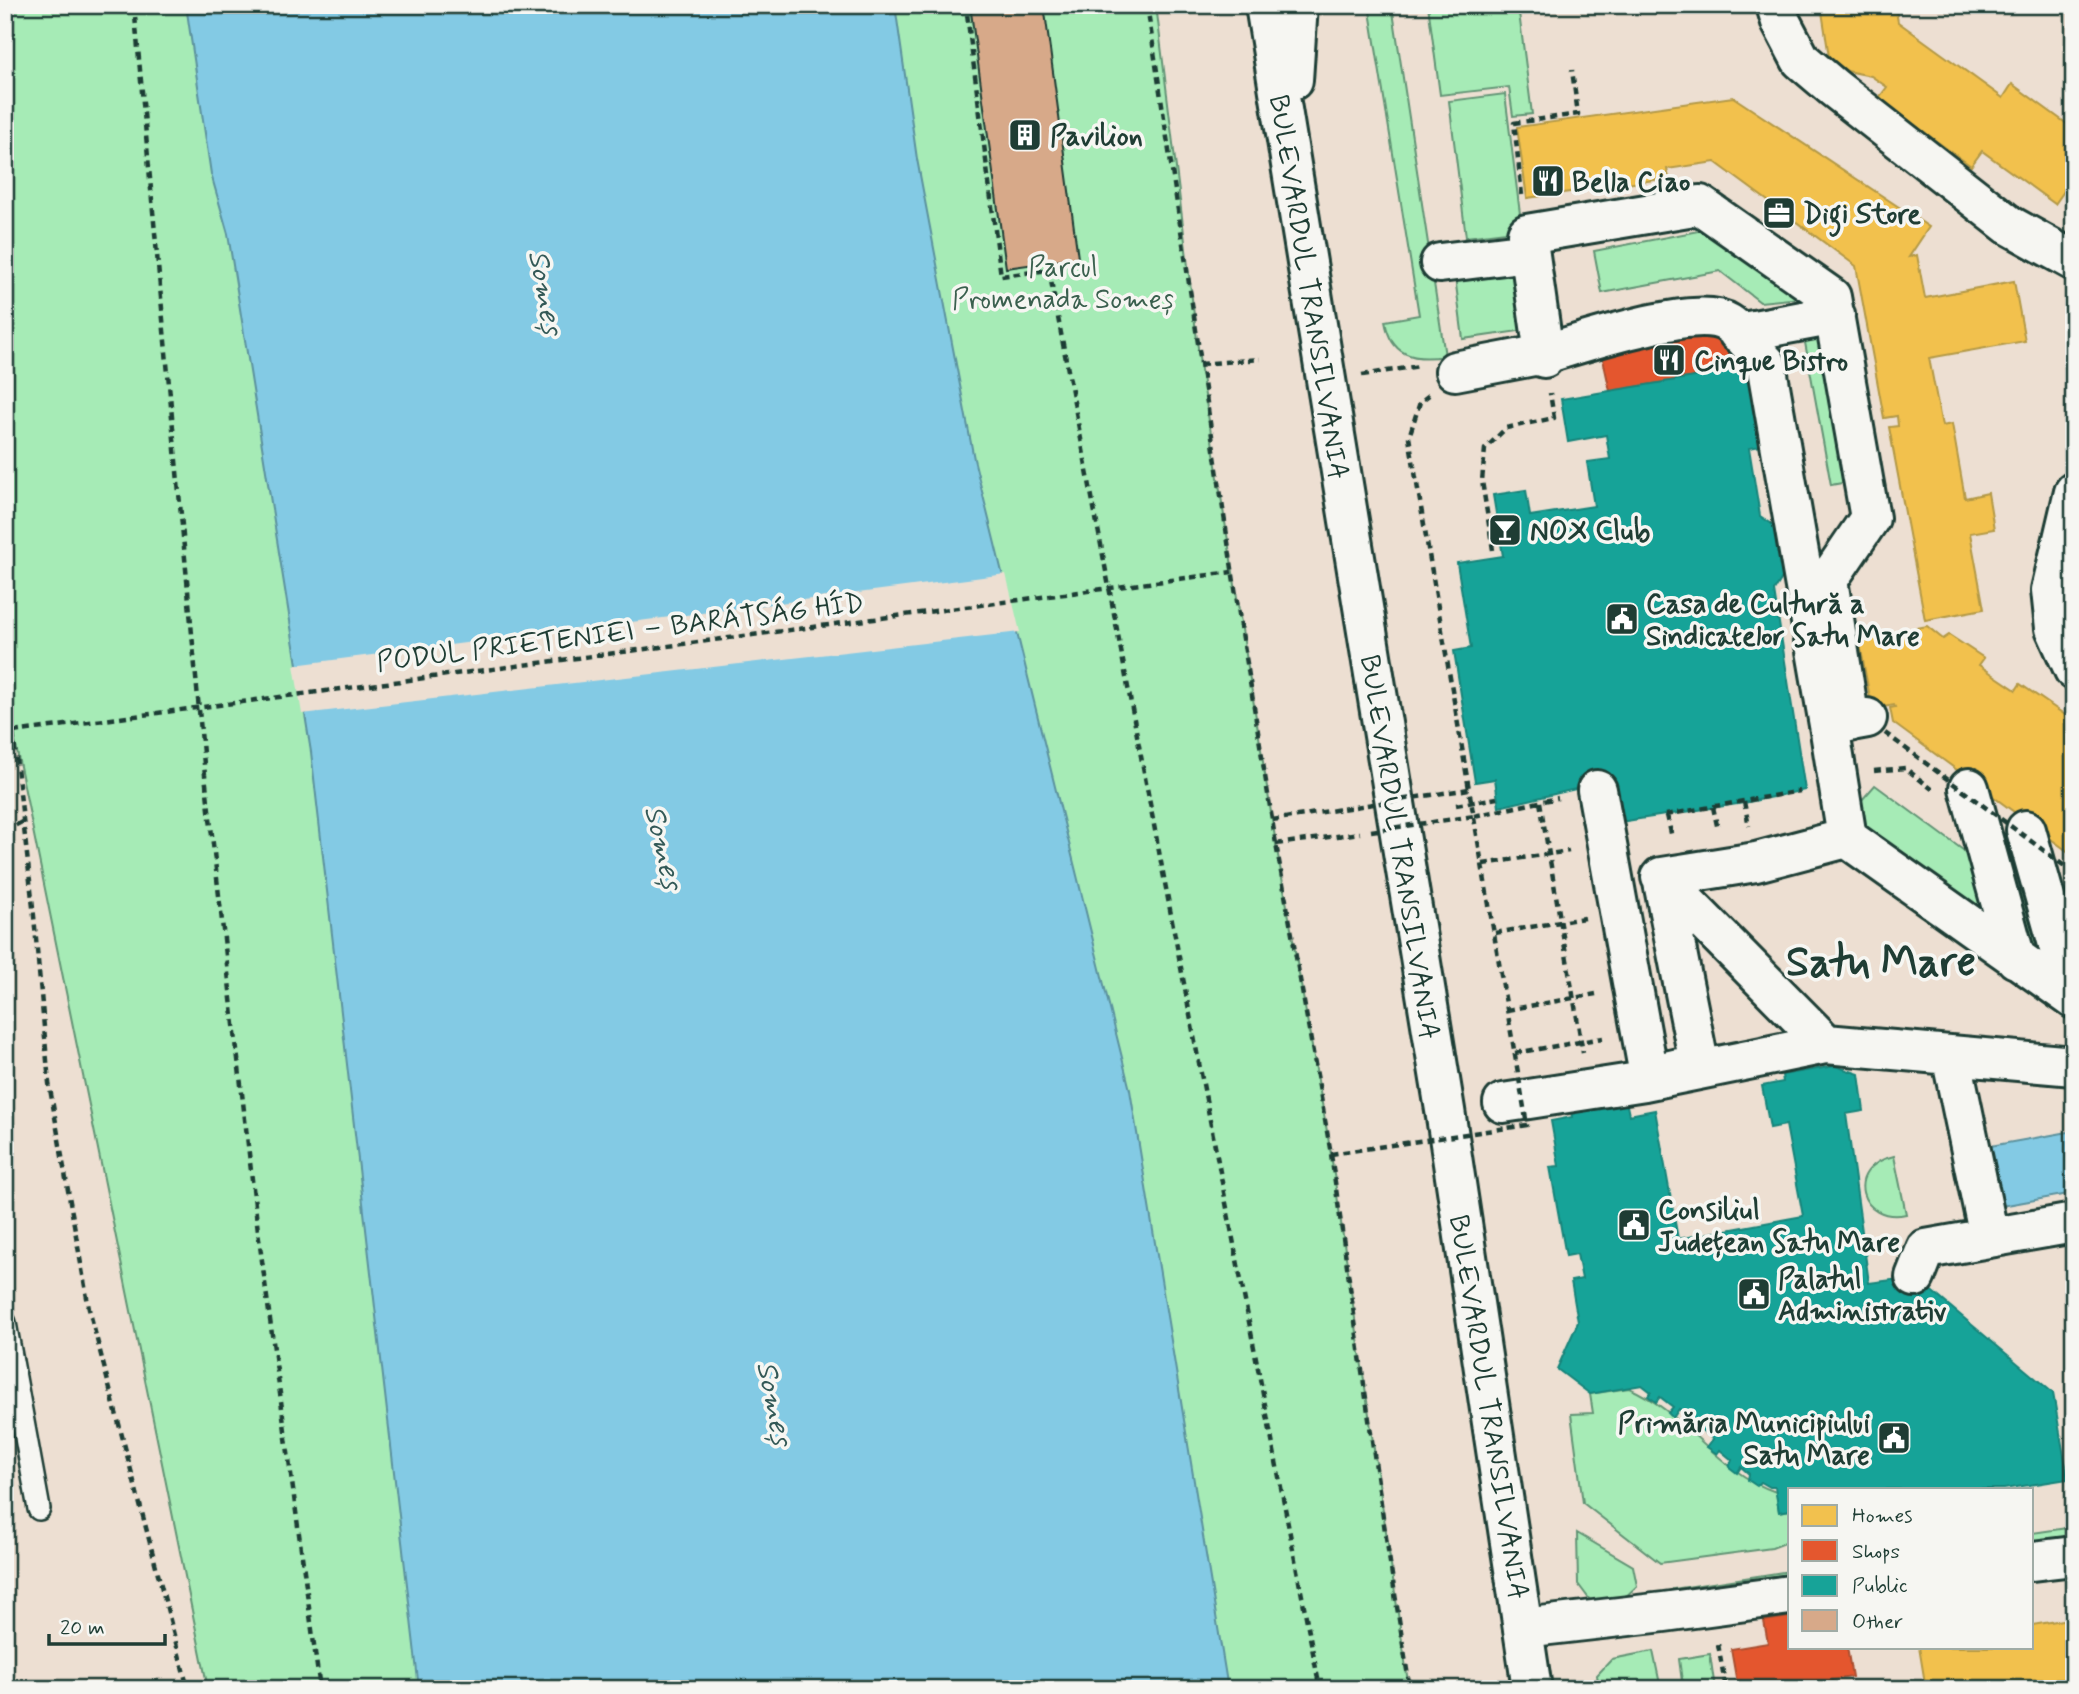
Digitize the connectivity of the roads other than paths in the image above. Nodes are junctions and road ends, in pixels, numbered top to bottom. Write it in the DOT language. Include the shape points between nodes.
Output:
graph roads {
  1 [pos="1265,5"];
  2 [pos="1298,5"];
  3 [pos="1776,5"];
  4 [pos="1288,152"];
  5 [pos="1528,243"];
  6 [pos="2074,261"];
  7 [pos="1440,263"];
  8 [pos="1835,316"];
  9 [pos="1738,333"];
  10 [pos="1544,356"];
  11 [pos="1447,379"];
  12 [pos="2074,492"];
  13 [pos="2074,670"];
  14 [pos="1858,725"];
  15 [pos="1969,788"];
  16 [pos="1597,790"];
  17 [pos="2026,830"];
  18 [pos="1847,838"];
  19 [pos="1608,845"];
  20 [pos="1665,891"];
  21 [pos="1620,912"];
  22 [pos="2015,959"];
  23 [pos="1682,979"];
  24 [pos="1634,987"];
  25 [pos="2073,999"];
  26 [pos="1691,1023"];
  27 [pos="1642,1031"];
  28 [pos="1826,1044"];
  29 [pos="1951,1055"];
  30 [pos="1699,1066"];
  31 [pos="2074,1066"];
  32 [pos="1503,1103"];
  33 [pos="2074,1223"];
  34 [pos="1989,1237"];
  35 [pos="1915,1277"];
  36 [pos="5,1323"];
  37 [pos="39,1509"];
  38 [pos="2074,1556"];
  39 [pos="2034,1561"];
  40 [pos="1788,1595"];
  41 [pos="1523,1628"];
  42 [pos="1532,1689"];
  1 -- 4 [label="street, BULEVARDUL TRANSILVANIA"];
  2 -- 4 [label="street"];
  3 -- 6 [label="street" via="1801,60 2009,225"];
  4 -- 41 [label="street, BULEVARDUL TRANSILVANIA" via="1443,1097"];
  5 -- 7 [label="street"];
  5 -- 8 [label="street" via="1700,205 1831,297"];
  5 -- 10 [label="street"];
  8 -- 9 [label="street"];
  8 -- 14 [label="street" via="1870,518 1828,580"];
  9 -- 10 [label="street" via="1727,322 1693,317 1645,325"];
  9 -- 14 [label="street" via="1766,363"];
  10 -- 11 [label="street"];
  12 -- 13 [label="street" via="2051,590 2055,628"];
  14 -- 18 [label="street"];
  15 -- 22 [label="street"];
  16 -- 19 [label="street"];
  17 -- 25 [label="street"];
  18 -- 20 [label="street"];
  18 -- 22 [label="street"];
  19 -- 20 [label="street"];
  19 -- 21 [label="street"];
  20 -- 21 [label="street"];
  20 -- 23 [label="street"];
  20 -- 28 [label="street"];
  21 -- 24 [label="street"];
  22 -- 25 [label="street"];
  23 -- 24 [label="street"];
  23 -- 26 [label="street"];
  24 -- 27 [label="street"];
  26 -- 27 [label="street"];
  26 -- 30 [label="street"];
  27 -- 30 [label="street" via="1649,1075"];
  28 -- 29 [label="street"];
  28 -- 30 [label="street"];
  29 -- 31 [label="street"];
  29 -- 34 [label="street"];
  30 -- 32 [label="street" via="1645,1082"];
  33 -- 34 [label="street"];
  34 -- 35 [label="street" via="1926,1249"];
  36 -- 37 [label="lane"];
  38 -- 39 [label="street"];
  40 -- 41 [label="street"];
  41 -- 42 [label="street, BULEVARDUL TRANSILVANIA"];
}
